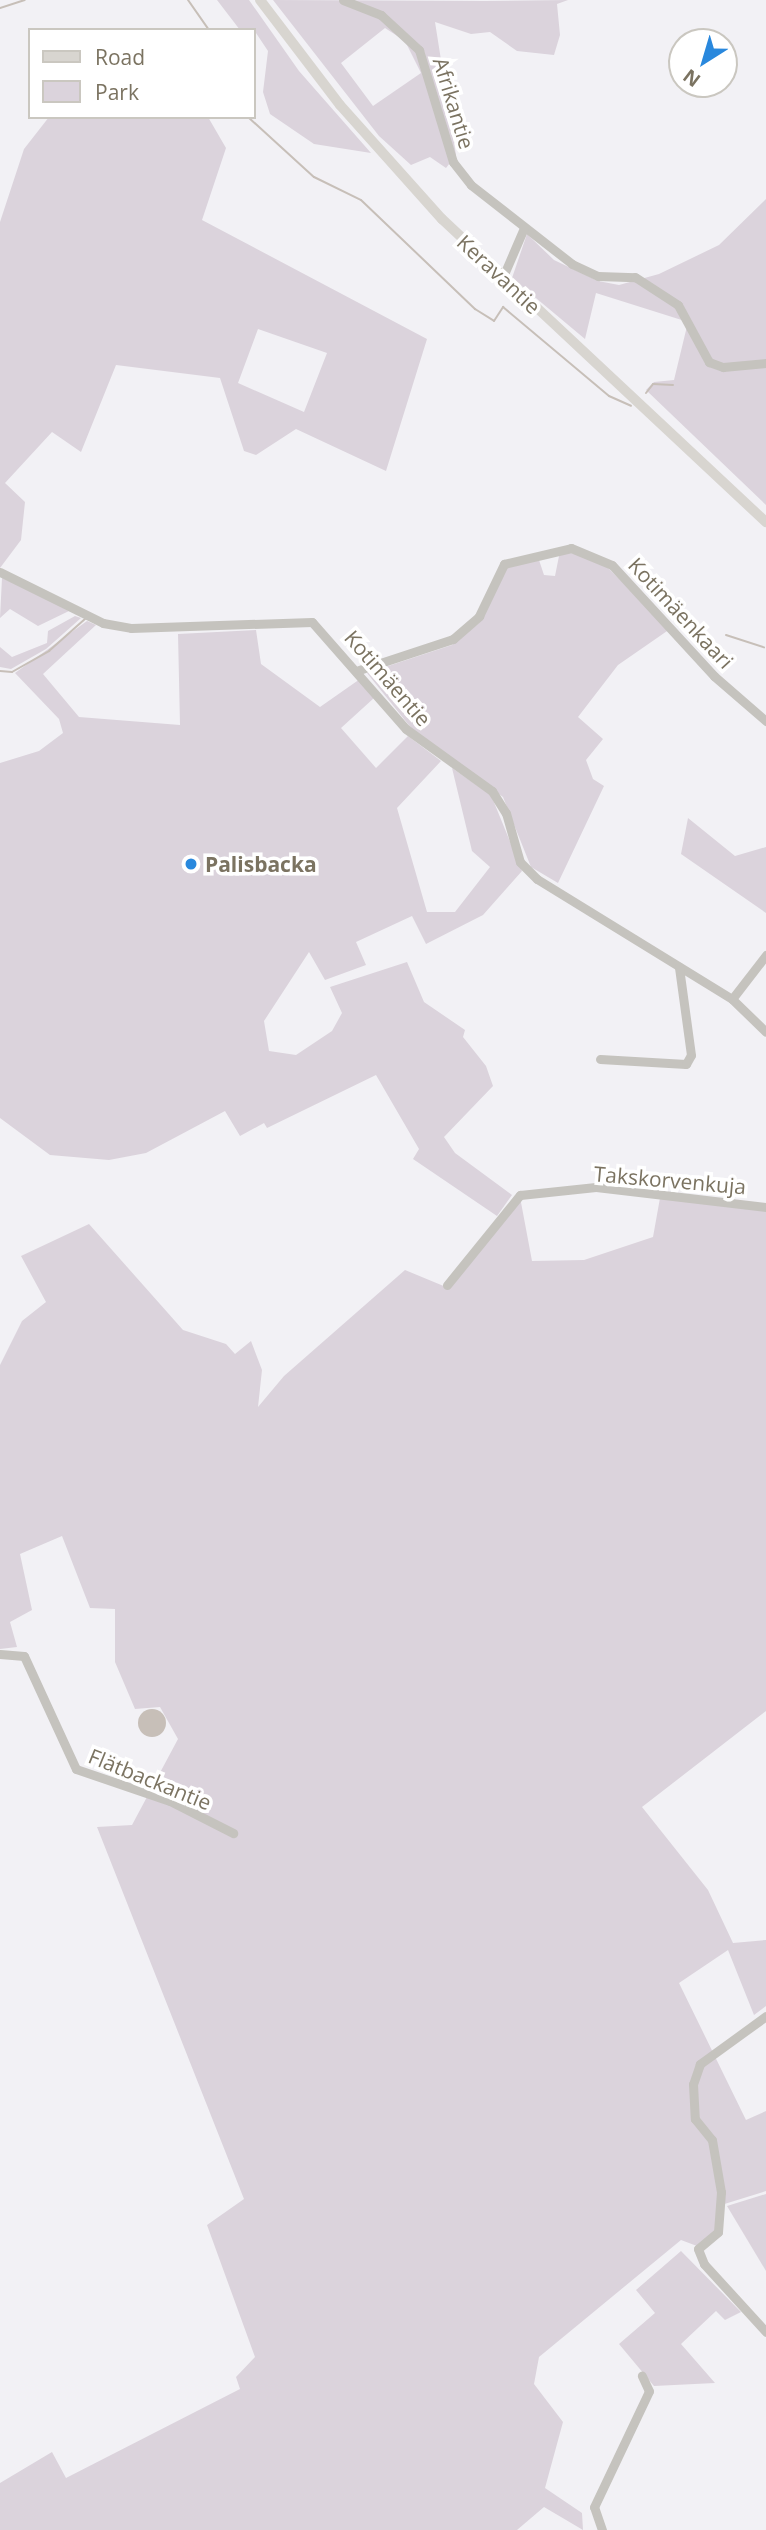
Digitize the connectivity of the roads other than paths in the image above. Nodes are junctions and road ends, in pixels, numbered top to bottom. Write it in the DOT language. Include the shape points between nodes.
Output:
graph roads {
  1 [pos="260,0"];
  2 [pos="343,0"];
  3 [pos="524,228"];
  4 [pos="502,279"];
  5 [pos="766,363"];
  6 [pos="766,523"];
  7 [pos="0,572"];
  8 [pos="359,670"];
  9 [pos="766,721"];
  10 [pos="766,955"];
  11 [pos="680,967"];
  12 [pos="732,999"];
  13 [pos="766,1032"];
  14 [pos="600,1059"];
  15 [pos="766,1207"];
  16 [pos="447,1285"];
  17 [pos="0,1654"];
  18 [pos="233,1833"];
  19 [pos="766,2017"];
  20 [pos="766,2332"];
  21 [pos="642,2376"];
  22 [pos="602,2530"];
  1 -- 4 [label="main road, Keravantie" via="372,144"];
  2 -- 3 [label="street, Afrikantie" via="381,15 410,39 431,80 457,170"];
  3 -- 4 [label="street"];
  3 -- 5 [label="street, Afrikantie" via="572,264 598,276 635,278 678,305 709,362 723,367"];
  4 -- 6 [label="main road, Keravantie"];
  7 -- 8 [label="street, Kotimäentie" via="103,623 131,628 313,622"];
  8 -- 9 [label="street, Kotimäenkaari" via="453,639 479,616 504,564 571,548 612,565 714,676"];
  8 -- 11 [label="street, Kotimäentie" via="418,741 492,791 527,871"];
  10 -- 12 [label="street"];
  11 -- 12 [label="street, Kotimäentie"];
  11 -- 14 [label="street" via="676,977 691,1055 686,1064"];
  12 -- 13 [label="street, Kotimäentie"];
  15 -- 16 [label="street, Takskorvenkuja" via="596,1187 520,1195"];
  17 -- 18 [label="street, Flätbackantie" via="24,1656 76,1769 170,1801"];
  19 -- 20 [label="street" via="699,2064 693,2084 695,2119 712,2140 721,2192 718,2232 698,2249 704,2264"];
  21 -- 22 [label="street" via="649,2391 594,2507"];
}
